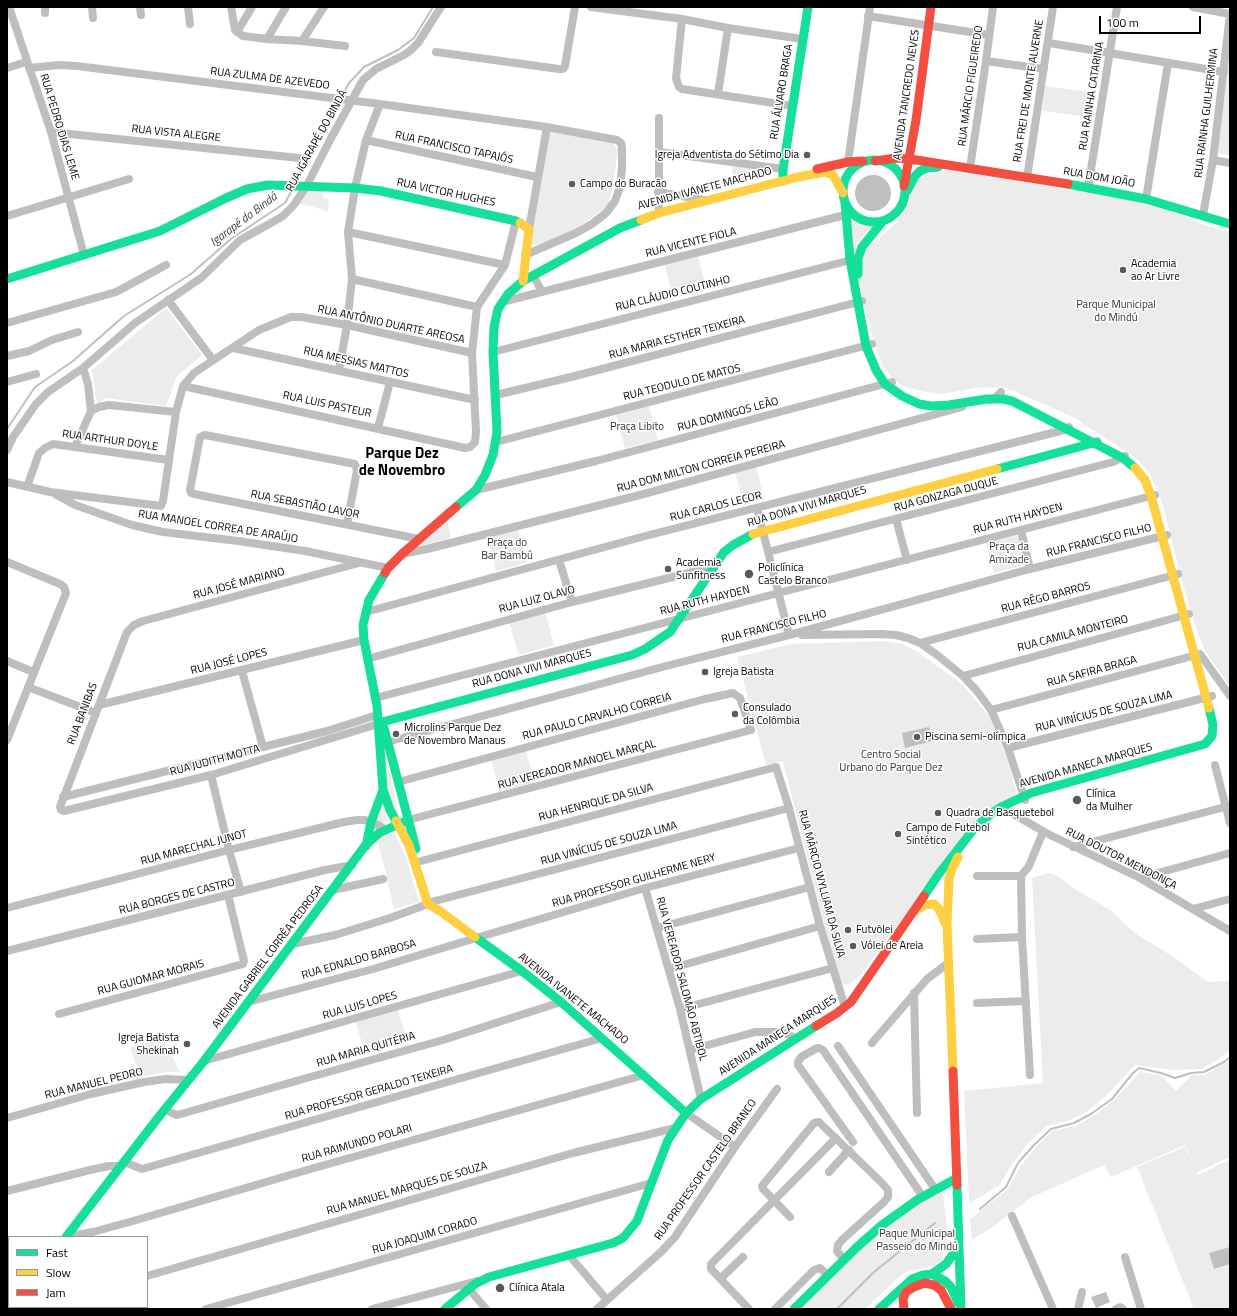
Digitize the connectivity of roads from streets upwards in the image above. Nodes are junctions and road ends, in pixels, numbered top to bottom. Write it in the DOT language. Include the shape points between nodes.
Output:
graph roads {
  1 [pos="9,7"];
  2 [pos="92,7"];
  3 [pos="188,7"];
  4 [pos="230,7"];
  5 [pos="252,7"];
  6 [pos="286,7"];
  7 [pos="324,7"];
  8 [pos="441,7"];
  9 [pos="575,7"];
  10 [pos="592,7"];
  11 [pos="808,7"];
  12 [pos="870,7"];
  13 [pos="932,7"];
  14 [pos="993,7"];
  15 [pos="1053,7"];
  16 [pos="1117,7"];
  17 [pos="1193,7"];
  18 [pos="1230,14"];
  19 [pos="868,16"];
  20 [pos="93,18"];
  21 [pos="682,19"];
  22 [pos="190,24"];
  23 [pos="929,25"];
  24 [pos="728,28"];
  25 [pos="237,32"];
  26 [pos="989,34"];
  27 [pos="266,39"];
  28 [pos="802,39"];
  29 [pos="302,41"];
  30 [pos="1049,43"];
  31 [pos="345,46"];
  32 [pos="436,52"];
  33 [pos="1109,53"];
  34 [pos="986,61"];
  35 [pos="1168,63"];
  36 [pos="28,65"];
  37 [pos="7,68"];
  38 [pos="1044,69"];
  39 [pos="1224,72"];
  40 [pos="718,94"];
  41 [pos="349,100"];
  42 [pos="380,104"];
  43 [pos="793,106"];
  44 [pos="659,118"];
  45 [pos="546,127"];
  46 [pos="51,132"];
  47 [pos="366,140"];
  48 [pos="659,152"];
  49 [pos="299,158"];
  50 [pos="910,159"];
  51 [pos="1213,160"];
  52 [pos="872,161"];
  53 [pos="848,162"];
  54 [pos="1230,163"];
  55 [pos="966,167"];
  56 [pos="783,169"];
  57 [pos="537,177"];
  58 [pos="798,177"];
  59 [pos="1027,178"];
  60 [pos="129,179"];
  61 [pos="783,181"];
  62 [pos="302,186"];
  63 [pos="904,186"];
  64 [pos="355,188"];
  65 [pos="1088,188"];
  66 [pos="658,192"];
  67 [pos="843,193"];
  68 [pos="69,197"];
  69 [pos="904,197"];
  70 [pos="1146,199"];
  71 [pos="708,200"];
  72 [pos="845,202"];
  73 [pos="659,213"];
  74 [pos="845,215"];
  75 [pos="1203,215"];
  76 [pos="7,216"];
  77 [pos="516,221"];
  78 [pos="882,221"];
  79 [pos="1230,224"];
  80 [pos="529,229"];
  81 [pos="348,232"];
  82 [pos="84,255"];
  83 [pos="525,255"];
  84 [pos="854,259"];
  85 [pos="166,265"];
  86 [pos="505,265"];
  87 [pos="533,275"];
  88 [pos="7,279"];
  89 [pos="352,279"];
  90 [pos="523,281"];
  91 [pos="542,292"];
  92 [pos="168,300"];
  93 [pos="860,301"];
  94 [pos="502,302"];
  95 [pos="477,307"];
  96 [pos="7,323"];
  97 [pos="347,325"];
  98 [pos="78,332"];
  99 [pos="869,345"];
  100 [pos="233,348"];
  101 [pos="493,352"];
  102 [pos="472,353"];
  103 [pos="7,356"];
  104 [pos="213,360"];
  105 [pos="83,368"];
  106 [pos="339,370"];
  107 [pos="36,374"];
  108 [pos="7,382"];
  109 [pos="390,382"];
  110 [pos="889,383"];
  111 [pos="183,386"];
  112 [pos="496,394"];
  113 [pos="998,395"];
  114 [pos="475,400"];
  115 [pos="91,411"];
  116 [pos="176,412"];
  117 [pos="1069,427"];
  118 [pos="378,428"];
  119 [pos="496,442"];
  120 [pos="1098,442"];
  121 [pos="75,447"];
  122 [pos="7,450"];
  123 [pos="1125,456"];
  124 [pos="169,460"];
  125 [pos="7,482"];
  126 [pos="26,487"];
  127 [pos="476,490"];
  128 [pos="50,492"];
  129 [pos="1154,495"];
  130 [pos="757,508"];
  131 [pos="896,519"];
  132 [pos="347,524"];
  133 [pos="762,530"];
  134 [pos="1021,530"];
  135 [pos="1165,536"];
  136 [pos="419,539"];
  137 [pos="768,552"];
  138 [pos="402,554"];
  139 [pos="559,560"];
  140 [pos="907,560"];
  141 [pos="7,562"];
  142 [pos="359,563"];
  143 [pos="712,567"];
  144 [pos="388,568"];
  145 [pos="1030,569"];
  146 [pos="1176,575"];
  147 [pos="779,594"];
  148 [pos="572,602"];
  149 [pos="366,612"];
  150 [pos="1186,614"];
  151 [pos="680,619"];
  152 [pos="127,632"];
  153 [pos="789,635"];
  154 [pos="364,640"];
  155 [pos="920,643"];
  156 [pos="1197,655"];
  157 [pos="367,659"];
  158 [pos="7,661"];
  159 [pos="242,671"];
  160 [pos="33,672"];
  161 [pos="963,676"];
  162 [pos="28,686"];
  163 [pos="733,693"];
  164 [pos="1230,696"];
  165 [pos="1209,697"];
  166 [pos="375,698"];
  167 [pos="97,709"];
  168 [pos="991,710"];
  169 [pos="379,718"];
  170 [pos="7,740"];
  171 [pos="387,742"];
  172 [pos="263,747"];
  173 [pos="1008,748"];
  174 [pos="382,765"];
  175 [pos="394,766"];
  176 [pos="776,766"];
  177 [pos="1215,766"];
  178 [pos="211,774"];
  179 [pos="398,782"];
  180 [pos="383,790"];
  181 [pos="1024,798"];
  182 [pos="62,801"];
  183 [pos="1225,807"];
  184 [pos="789,808"];
  185 [pos="1003,809"];
  186 [pos="408,820"];
  187 [pos="371,822"];
  188 [pos="1230,823"];
  189 [pos="398,824"];
  190 [pos="386,830"];
  191 [pos="1043,832"];
  192 [pos="366,846"];
  193 [pos="1073,847"];
  194 [pos="799,848"];
  195 [pos="229,850"];
  196 [pos="1230,853"];
  197 [pos="421,861"];
  198 [pos="352,865"];
  199 [pos="977,876"];
  200 [pos="1021,876"];
  201 [pos="1140,878"];
  202 [pos="383,879"];
  203 [pos="810,886"];
  204 [pos="645,888"];
  205 [pos="333,890"];
  206 [pos="241,892"];
  207 [pos="228,895"];
  208 [pos="1230,899"];
  209 [pos="431,902"];
  210 [pos="7,908"];
  211 [pos="1194,909"];
  212 [pos="911,913"];
  213 [pos="947,925"];
  214 [pos="820,926"];
  215 [pos="657,928"];
  216 [pos="1230,931"];
  217 [pos="1022,937"];
  218 [pos="476,938"];
  219 [pos="977,939"];
  220 [pos="293,944"];
  221 [pos="7,952"];
  222 [pos="947,964"];
  223 [pos="833,968"];
  224 [pos="669,969"];
  225 [pos="522,971"];
  226 [pos="914,994"];
  227 [pos="1026,1001"];
  228 [pos="248,1002"];
  229 [pos="561,1002"];
  230 [pos="976,1003"];
  231 [pos="845,1007"];
  232 [pos="680,1009"];
  233 [pos="59,1014"];
  234 [pos="602,1038"];
  235 [pos="795,1038"];
  236 [pos="872,1043"];
  237 [pos="838,1046"];
  238 [pos="690,1050"];
  239 [pos="204,1061"];
  240 [pos="644,1075"];
  241 [pos="1030,1075"];
  242 [pos="188,1080"];
  243 [pos="777,1089"];
  244 [pos="701,1099"];
  245 [pos="686,1113"];
  246 [pos="917,1113"];
  247 [pos="173,1114"];
  248 [pos="7,1118"];
  249 [pos="675,1128"];
  250 [pos="836,1138"];
  251 [pos="851,1146"];
  252 [pos="735,1147"];
  253 [pos="126,1165"];
  254 [pos="829,1172"];
  255 [pos="957,1178"];
  256 [pos="651,1184"];
  257 [pos="935,1190"];
  258 [pos="7,1191"];
  259 [pos="923,1197"];
  260 [pos="774,1200"];
  261 [pos="1012,1216"];
  262 [pos="790,1217"];
  263 [pos="67,1236"];
  264 [pos="75,1236"];
  265 [pos="960,1246"];
  266 [pos="569,1255"];
  267 [pos="743,1257"];
  268 [pos="1125,1257"];
  269 [pos="844,1260"];
  270 [pos="932,1274"];
  271 [pos="828,1275"];
  272 [pos="148,1276"];
  273 [pos="720,1279"];
  274 [pos="481,1280"];
  275 [pos="469,1289"];
  276 [pos="1082,1292"];
  277 [pos="607,1300"];
  278 [pos="206,1309"];
  279 [pos="372,1309"];
  280 [pos="445,1309"];
  281 [pos="486,1309"];
  282 [pos="597,1309"];
  283 [pos="749,1309"];
  284 [pos="775,1309"];
  285 [pos="794,1309"];
  286 [pos="879,1309"];
  287 [pos="904,1309"];
  288 [pos="951,1309"];
  289 [pos="960,1309"];
  290 [pos="1053,1309"];
  291 [pos="1078,1309"];
  292 [pos="1116,1309"];
  293 [pos="1123,1309"];
  294 [pos="1141,1309"];
  1 -- 36 [label="street, RUA PEDRO DIAS LEME"];
  2 -- 20 [label="street"];
  3 -- 22 [label="street"];
  4 -- 25 [label="street"];
  5 -- 25 [label="street"];
  6 -- 27 [label="street"];
  7 -- 29 [label="street"];
  8 -- 41 [label="street, RUA IGARAPÉ DO BINDÁ" via="418,43 404,55 369,74"];
  9 -- 32 [label="street" via="563,69"];
  10 -- 21 [label="street"];
  11 -- 28 [label="street, RUA ÁLVARO BRAGA"];
  12 -- 19 [label="street"];
  13 -- 23 [label="street, AVENIDA TANCREDO NEVES"];
  14 -- 26 [label="street, RUA MÁRCIO FIGUEIREDO"];
  15 -- 30 [label="street, RUA FREI DE MONTE ALVERNE"];
  16 -- 33 [label="street, RUA RAINHA CATARINA"];
  17 -- 18 [label="street"];
  18 -- 39 [label="street, RUA RAINHA GUILHERMINA"];
  19 -- 23 [label="street"];
  19 -- 53 [label="street"];
  21 -- 24 [label="street"];
  21 -- 40 [label="street" via="676,78 679,87"];
  23 -- 26 [label="street"];
  23 -- 50 [label="street, AVENIDA TANCREDO NEVES"];
  24 -- 28 [label="street"];
  24 -- 40 [label="street"];
  25 -- 27 [label="street" via="243,36"];
  26 -- 34 [label="street, RUA MÁRCIO FIGUEIREDO"];
  27 -- 29 [label="street"];
  28 -- 43 [label="street, RUA ÁLVARO BRAGA"];
  29 -- 31 [label="street"];
  30 -- 33 [label="street"];
  30 -- 38 [label="street, RUA FREI DE MONTE ALVERNE"];
  33 -- 35 [label="street"];
  33 -- 65 [label="street, RUA RAINHA CATARINA"];
  34 -- 38 [label="street"];
  34 -- 55 [label="street, RUA MÁRCIO FIGUEIREDO"];
  35 -- 39 [label="street"];
  35 -- 70 [label="street"];
  36 -- 37 [label="street, RUA ZULMA DE AZEVEDO"];
  36 -- 41 [label="street, RUA ZULMA DE AZEVEDO" via="77,66"];
  36 -- 46 [label="street, RUA PEDRO DIAS LEME"];
  38 -- 59 [label="street, RUA FREI DE MONTE ALVERNE"];
  39 -- 51 [label="street, RUA RAINHA GUILHERMINA"];
  40 -- 43 [label="street"];
  41 -- 42 [label="street, RUA ZULMA DE AZEVEDO"];
  41 -- 62 [label="street, RUA IGARAPÉ DO BINDÁ"];
  42 -- 45 [label="street, RUA ZULMA DE AZEVEDO"];
  42 -- 47 [label="street"];
  43 -- 56 [label="street, RUA ÁLVARO BRAGA"];
  44 -- 48 [label="street"];
  45 -- 57 [label="street"];
  45 -- 83 [label="street, RUA ZULMA DE AZEVEDO" via="612,138 621,143 620,187 615,201 606,213 592,224"];
  46 -- 49 [label="street, RUA VISTA ALEGRE"];
  46 -- 68 [label="street, RUA PEDRO DIAS LEME"];
  47 -- 57 [label="street, RUA FRANCISCO TAPAJÓS"];
  47 -- 64 [label="street"];
  48 -- 56 [label="street"];
  48 -- 66 [label="street"];
  50 -- 52 [label="street, RUA DOM JOÃO"];
  50 -- 55 [label="street, RUA DOM JOÃO"];
  50 -- 63 [label="street, AVENIDA TANCREDO NEVES"];
  51 -- 54 [label="street"];
  51 -- 75 [label="street, RUA RAINHA GUILHERMINA"];
  52 -- 53 [label="street, AVENIDA IVANETE MACHADO"];
  52 -- 63 [label="street" via="889,164 899,174"];
  52 -- 67 [label="street" via="861,163 849,172"];
  53 -- 58 [label="street, AVENIDA IVANETE MACHADO" via="821,168"];
  55 -- 59 [label="street, RUA DOM JOÃO"];
  55 -- 69 [label="street, RUA DOM JOÃO" via="927,168 915,176"];
  56 -- 61 [label="street, RUA ÁLVARO BRAGA"];
  57 -- 80 [label="street"];
  58 -- 61 [label="street, AVENIDA IVANETE MACHADO"];
  58 -- 67 [label="street, AVENIDA IVANETE MACHADO" via="829,173 836,178"];
  59 -- 65 [label="street, RUA DOM JOÃO"];
  60 -- 68 [label="street"];
  61 -- 71 [label="street, AVENIDA IVANETE MACHADO"];
  62 -- 64 [label="street, RUA VICTOR HUGHES"];
  62 -- 82 [label="street, RUA VICTOR HUGHES" via="268,185 247,190 160,231"];
  62 -- 92 [label="street, RUA IGARAPÉ DO BINDÁ" via="293,206 283,216 240,240 201,278"];
  63 -- 69 [label="street"];
  64 -- 77 [label="street, RUA VICTOR HUGHES" via="382,191"];
  64 -- 81 [label="street"];
  65 -- 70 [label="street, RUA DOM JOÃO"];
  66 -- 71 [label="street"];
  66 -- 73 [label="street"];
  67 -- 72 [label="street"];
  68 -- 76 [label="street"];
  68 -- 82 [label="street, RUA PEDRO DIAS LEME"];
  69 -- 78 [label="street" via="894,214"];
  70 -- 75 [label="street, RUA DOM JOÃO"];
  71 -- 73 [label="street, AVENIDA IVANETE MACHADO"];
  72 -- 74 [label="street, AVENIDA MANECA MARQUES"];
  72 -- 78 [label="street" via="848,209 860,219"];
  73 -- 87 [label="street, AVENIDA IVANETE MACHADO" via="620,228"];
  74 -- 84 [label="street, AVENIDA MANECA MARQUES"];
  74 -- 91 [label="street, RUA VICENTE FIOLA"];
  75 -- 79 [label="street, RUA DOM JOÃO"];
  77 -- 80 [label="street, RUA VICTOR HUGHES"];
  77 -- 86 [label="street"];
  78 -- 84 [label="street"];
  80 -- 83 [label="street"];
  81 -- 86 [label="street"];
  81 -- 89 [label="street"];
  82 -- 88 [label="street, RUA VICTOR HUGHES"];
  83 -- 90 [label="street"];
  84 -- 93 [label="street, AVENIDA MANECA MARQUES"];
  84 -- 101 [label="street, RUA CLÁUDIO COUTINHO"];
  85 -- 96 [label="street" via="116,292"];
  86 -- 95 [label="street"];
  87 -- 90 [label="street, AVENIDA IVANETE MACHADO"];
  87 -- 91 [label="street"];
  89 -- 95 [label="street"];
  89 -- 97 [label="street"];
  90 -- 94 [label="street, AVENIDA IVANETE MACHADO"];
  91 -- 94 [label="street, RUA VICENTE FIOLA"];
  92 -- 104 [label="street"];
  92 -- 105 [label="street, RUA IGARAPÉ DO BINDÁ" via="135,323"];
  93 -- 99 [label="street, AVENIDA MANECA MARQUES"];
  93 -- 112 [label="street, RUA MARIA ESTHER TEIXEIRA" via="575,376"];
  94 -- 101 [label="street, AVENIDA IVANETE MACHADO" via="495,317"];
  95 -- 102 [label="street"];
  97 -- 100 [label="street, RUA ANTÔNIO DUARTE AREOSA" via="301,317 291,318 259,330"];
  97 -- 102 [label="street, RUA ANTÔNIO DUARTE AREOSA"];
  97 -- 106 [label="street"];
  98 -- 103 [label="street" via="29,351"];
  99 -- 110 [label="street, AVENIDA MANECA MARQUES" via="876,370"];
  99 -- 119 [label="street, RUA TEODULO DE MATOS"];
  100 -- 104 [label="street, RUA ANTÔNIO DUARTE AREOSA"];
  100 -- 106 [label="street, RUA MESSIAS MATTOS"];
  101 -- 112 [label="street, AVENIDA IVANETE MACHADO"];
  102 -- 114 [label="street"];
  104 -- 111 [label="street, RUA ANTÔNIO DUARTE AREOSA" via="194,373"];
  105 -- 115 [label="street"];
  105 -- 122 [label="street, RUA IGARAPÉ DO BINDÁ" via="48,392 36,404"];
  106 -- 109 [label="street, RUA MESSIAS MATTOS"];
  107 -- 108 [label="street"];
  109 -- 114 [label="street, RUA MESSIAS MATTOS"];
  109 -- 118 [label="street"];
  110 -- 113 [label="street, AVENIDA MANECA MARQUES" via="902,396 919,404 931,406"];
  110 -- 127 [label="street, RUA DOMINGOS LEÃO"];
  111 -- 116 [label="street"];
  111 -- 118 [label="street, RUA LUIS PASTEUR"];
  112 -- 119 [label="street, AVENIDA IVANETE MACHADO"];
  113 -- 117 [label="street, AVENIDA MANECA MARQUES"];
  113 -- 138 [label="street, RUA DOM MILTON CORREIA PEREIRA" via="640,495"];
  114 -- 118 [label="street, RUA LUIS PASTEUR" via="475,442 470,447"];
  115 -- 116 [label="street" via="109,405"];
  115 -- 121 [label="street"];
  116 -- 124 [label="street"];
  117 -- 120 [label="street, AVENIDA MANECA MARQUES"];
  117 -- 130 [label="street, RUA CARLOS LECOR"];
  119 -- 127 [label="street, AVENIDA IVANETE MACHADO" via="489,465"];
  120 -- 123 [label="street, AVENIDA MANECA MARQUES"];
  120 -- 133 [label="street, RUA DONA VIVI MARQUES"];
  121 -- 124 [label="street, RUA ARTHUR DOYLE"];
  121 -- 126 [label="street, RUA ARTHUR DOYLE" via="53,444 44,448 35,461"];
  123 -- 129 [label="street, AVENIDA MANECA MARQUES"];
  123 -- 131 [label="street, RUA GONZAGA DUQUE" via="1113,462"];
  124 -- 128 [label="street" via="160,506"];
  125 -- 126 [label="street"];
  126 -- 128 [label="street"];
  127 -- 136 [label="street, AVENIDA IVANETE MACHADO"];
  128 -- 142 [label="street, RUA MANOEL CORREA DE ARAÚJO" via="75,505 132,526 305,551"];
  129 -- 134 [label="street, RUA RUTH HAYDEN"];
  129 -- 135 [label="street, AVENIDA MANECA MARQUES"];
  130 -- 133 [label="street"];
  130 -- 139 [label="street, RUA CARLOS LECOR"];
  131 -- 137 [label="street, RUA GONZAGA DUQUE"];
  131 -- 140 [label="street"];
  132 -- 132 [label="street, RUA SEBASTIÃO LAVOR" via="357,470 355,464 205,435 200,437 191,493"];
  132 -- 136 [label="street, RUA SEBASTIÃO LAVOR"];
  133 -- 137 [label="street"];
  133 -- 143 [label="street, RUA DONA VIVI MARQUES" via="733,545"];
  134 -- 140 [label="street, RUA RUTH HAYDEN"];
  134 -- 145 [label="street"];
  135 -- 145 [label="street, RUA FRANCISCO FILHO"];
  135 -- 146 [label="street, AVENIDA MANECA MARQUES"];
  136 -- 138 [label="street, AVENIDA IVANETE MACHADO"];
  137 -- 147 [label="street"];
  138 -- 144 [label="street, AVENIDA IVANETE MACHADO"];
  139 -- 148 [label="street"];
  139 -- 149 [label="street, RUA CARLOS LECOR"];
  140 -- 147 [label="street, RUA RUTH HAYDEN"];
  141 -- 160 [label="street" via="60,584 66,593"];
  142 -- 144 [label="street, RUA MANOEL CORREA DE ARAÚJO"];
  142 -- 152 [label="street, RUA JOSÉ MARIANO" via="143,621"];
  143 -- 148 [label="street, RUA LUIZ OLAVO"];
  143 -- 151 [label="street, RUA DONA VIVI MARQUES"];
  144 -- 149 [label="street, AVENIDA IVANETE MACHADO" via="375,589"];
  145 -- 153 [label="street, RUA FRANCISCO FILHO"];
  146 -- 150 [label="street, AVENIDA MANECA MARQUES"];
  146 -- 155 [label="street, RUA RÊGO BARROS"];
  147 -- 151 [label="street, RUA RUTH HAYDEN"];
  147 -- 153 [label="street"];
  148 -- 157 [label="street, RUA LUIZ OLAVO"];
  149 -- 154 [label="street, AVENIDA IVANETE MACHADO" via="363,625"];
  150 -- 156 [label="street, AVENIDA MANECA MARQUES"];
  150 -- 161 [label="street, RUA CAMILA MONTEIRO"];
  151 -- 166 [label="street, RUA RUTH HAYDEN"];
  151 -- 169 [label="street, RUA DONA VIVI MARQUES" via="666,636 632,655 438,706"];
  152 -- 167 [label="street, RUA BANIBAS"];
  153 -- 155 [label="street" via="882,634 908,638"];
  153 -- 171 [label="street, RUA FRANCISCO FILHO"];
  154 -- 157 [label="street, AVENIDA IVANETE MACHADO"];
  154 -- 159 [label="street, RUA JOSÉ LOPES"];
  155 -- 161 [label="street"];
  156 -- 164 [label="street"];
  156 -- 165 [label="street, AVENIDA MANECA MARQUES"];
  156 -- 168 [label="street, RUA SAFIRA BRAGA"];
  157 -- 166 [label="street, AVENIDA IVANETE MACHADO"];
  158 -- 160 [label="street"];
  159 -- 167 [label="street, RUA JOSÉ LOPES"];
  159 -- 172 [label="street"];
  160 -- 162 [label="street"];
  161 -- 168 [label="street"];
  162 -- 167 [label="street"];
  162 -- 170 [label="street"];
  163 -- 179 [label="street, RUA PAULO CARVALHO CORREIA"];
  163 -- 186 [label="street, RUA VEREADOR MANOEL MARÇAL" via="740,698 751,730"];
  165 -- 173 [label="street, RUA VINÍCIUS DE SOUZA LIMA"];
  165 -- 181 [label="street, AVENIDA MANECA MARQUES" via="1213,731 1205,744"];
  166 -- 169 [label="street, AVENIDA IVANETE MACHADO"];
  167 -- 182 [label="street, RUA BANIBAS"];
  168 -- 173 [label="street"];
  169 -- 171 [label="street, AVENIDA IVANETE MACHADO"];
  169 -- 172 [label="street, RUA JUDITH MOTTA"];
  169 -- 174 [label="street, AVENIDA IVANETE MACHADO"];
  169 -- 178 [label="street, RUA JUDITH MOTTA"];
  171 -- 175 [label="street, AVENIDA IVANETE MACHADO"];
  172 -- 182 [label="street, RUA JUDITH MOTTA"];
  173 -- 181 [label="street"];
  174 -- 175 [label="street"];
  174 -- 180 [label="street, AVENIDA IVANETE MACHADO"];
  175 -- 179 [label="street, AVENIDA IVANETE MACHADO"];
  176 -- 184 [label="street, RUA MÁRCIO WYLLIAM DA SILVA"];
  176 -- 197 [label="street, RUA HENRIQUE DA SILVA"];
  177 -- 183 [label="street"];
  178 -- 182 [label="street, RUA JUDITH MOTTA" via="64,811 61,810"];
  178 -- 195 [label="street"];
  179 -- 186 [label="street, AVENIDA IVANETE MACHADO"];
  180 -- 187 [label="street, AVENIDA GABRIEL CORRÊA PEDROSA"];
  180 -- 189 [label="street, AVENIDA IVANETE MACHADO"];
  181 -- 185 [label="street, AVENIDA MANECA MARQUES"];
  183 -- 188 [label="street"];
  183 -- 193 [label="street"];
  184 -- 194 [label="street, RUA MÁRCIO WYLLIAM DA SILVA"];
  184 -- 209 [label="street, RUA VINÍCIUS DE SOUZA LIMA"];
  185 -- 191 [label="street, RUA DOUTOR MENDONÇA"];
  185 -- 212 [label="street, AVENIDA MANECA MARQUES" via="988,816 973,830"];
  185 -- 213 [label="street, AVENIDA MANECA MARQUES" via="976,834 954,863 949,879"];
  186 -- 189 [label="street, AVENIDA GABRIEL CORRÊA PEDROSA"];
  186 -- 197 [label="street, AVENIDA IVANETE MACHADO"];
  187 -- 190 [label="street, RUA MARECHAL JUNOT"];
  187 -- 192 [label="street, AVENIDA GABRIEL CORRÊA PEDROSA"];
  187 -- 195 [label="street, RUA MARECHAL JUNOT" via="344,822"];
  189 -- 190 [label="street, AVENIDA GABRIEL CORRÊA PEDROSA"];
  189 -- 209 [label="street, AVENIDA IVANETE MACHADO" via="412,854 424,894"];
  190 -- 192 [label="street, AVENIDA GABRIEL CORRÊA PEDROSA" via="379,833"];
  191 -- 193 [label="street, RUA DOUTOR MENDONÇA"];
  191 -- 200 [label="street" via="1029,866"];
  192 -- 198 [label="street, AVENIDA GABRIEL CORRÊA PEDROSA"];
  193 -- 201 [label="street, RUA DOUTOR MENDONÇA"];
  194 -- 203 [label="street, RUA MÁRCIO WYLLIAM DA SILVA"];
  194 -- 204 [label="street, RUA PROFESSOR GUILHERME NERY"];
  195 -- 206 [label="street"];
  195 -- 210 [label="street, RUA MARECHAL JUNOT"];
  196 -- 201 [label="street"];
  197 -- 209 [label="street, AVENIDA IVANETE MACHADO"];
  198 -- 205 [label="street, AVENIDA GABRIEL CORRÊA PEDROSA"];
  198 -- 206 [label="street, RUA BORGES DE CASTRO"];
  199 -- 200 [label="street"];
  200 -- 217 [label="street"];
  201 -- 211 [label="street, RUA DOUTOR MENDONÇA"];
  202 -- 205 [label="street"];
  203 -- 214 [label="street, RUA MÁRCIO WYLLIAM DA SILVA"];
  203 -- 215 [label="street"];
  204 -- 215 [label="street, RUA VEREADOR SALOMÃO ABTIBOL"];
  204 -- 218 [label="street, RUA PROFESSOR GUILHERME NERY"];
  205 -- 220 [label="street, AVENIDA GABRIEL CORRÊA PEDROSA"];
  206 -- 207 [label="street, RUA BORGES DE CASTRO"];
  207 -- 221 [label="street, RUA BORGES DE CASTRO"];
  207 -- 233 [label="street, RUA GUIOMAR MORAIS" via="244,961 240,965"];
  208 -- 211 [label="street"];
  209 -- 218 [label="street, AVENIDA IVANETE MACHADO"];
  209 -- 220 [label="street, RUA VINÍCIUS DE SOUZA LIMA" via="335,935"];
  211 -- 216 [label="street, RUA DOUTOR MENDONÇA"];
  212 -- 213 [label="street" via="925,905 934,904"];
  212 -- 231 [label="street, AVENIDA MANECA MARQUES" via="856,996"];
  213 -- 222 [label="street, AVENIDA MANECA MARQUES"];
  214 -- 223 [label="street, RUA MÁRCIO WYLLIAM DA SILVA"];
  214 -- 224 [label="street"];
  215 -- 224 [label="street, RUA VEREADOR SALOMÃO ABTIBOL"];
  217 -- 219 [label="street"];
  217 -- 227 [label="street"];
  218 -- 225 [label="street, AVENIDA IVANETE MACHADO"];
  218 -- 228 [label="street, RUA EDNALDO BARBOSA" via="373,970"];
  220 -- 228 [label="street, AVENIDA GABRIEL CORRÊA PEDROSA"];
  222 -- 226 [label="street" via="927,978"];
  222 -- 255 [label="street, AVENIDA MANECA MARQUES"];
  223 -- 231 [label="street, RUA MÁRCIO WYLLIAM DA SILVA"];
  223 -- 232 [label="street"];
  224 -- 232 [label="street, RUA VEREADOR SALOMÃO ABTIBOL"];
  225 -- 229 [label="street, AVENIDA IVANETE MACHADO"];
  225 -- 239 [label="street, RUA LUIS LOPES"];
  226 -- 236 [label="street"];
  226 -- 246 [label="street"];
  227 -- 230 [label="street"];
  227 -- 241 [label="street"];
  228 -- 239 [label="street, AVENIDA GABRIEL CORRÊA PEDROSA"];
  229 -- 234 [label="street, AVENIDA IVANETE MACHADO"];
  229 -- 247 [label="street, RUA MARIA QUITÉRIA" via="443,1040"];
  231 -- 235 [label="street, AVENIDA MANECA MARQUES"];
  232 -- 238 [label="street, RUA VEREADOR SALOMÃO ABTIBOL"];
  234 -- 240 [label="street, AVENIDA IVANETE MACHADO"];
  234 -- 253 [label="street, RUA PROFESSOR GERALDO TEIXEIRA" via="142,1169"];
  235 -- 238 [label="street" via="779,1032 755,1032"];
  235 -- 244 [label="street, AVENIDA MANECA MARQUES"];
  237 -- 257 [label="street"];
  238 -- 244 [label="street, RUA VEREADOR SALOMÃO ABTIBOL"];
  239 -- 242 [label="street, AVENIDA GABRIEL CORRÊA PEDROSA"];
  240 -- 245 [label="street, AVENIDA IVANETE MACHADO"];
  240 -- 264 [label="street, RUA RAIMUNDO POLARI"];
  242 -- 247 [label="street, AVENIDA GABRIEL CORRÊA PEDROSA"];
  242 -- 248 [label="street, RUA MANUEL PEDRO" via="144,1082"];
  242 -- 253 [label="street, AVENIDA GABRIEL CORRÊA PEDROSA"];
  243 -- 252 [label="street, RUA PROFESSOR CASTELO BRANCO"];
  244 -- 245 [label="street, AVENIDA MANECA MARQUES"];
  245 -- 249 [label="street, AVENIDA MANECA MARQUES"];
  245 -- 252 [label="street"];
  247 -- 253 [label="street, AVENIDA GABRIEL CORRÊA PEDROSA"];
  249 -- 256 [label="street, AVENIDA MANECA MARQUES"];
  249 -- 272 [label="street, RUA MANUEL MARQUES DE SOUZA" via="573,1153"];
  250 -- 251 [label="street"];
  250 -- 260 [label="street"];
  250 -- 260 [label="street" via="820,1122 814,1123 762,1186"];
  251 -- 254 [label="street"];
  251 -- 259 [label="street" via="798,1065 801,1057 817,1048 823,1050"];
  251 -- 269 [label="street" via="888,1190 888,1197 838,1245 837,1251"];
  252 -- 277 [label="street, RUA PROFESSOR CASTELO BRANCO" via="675,1237 662,1252"];
  253 -- 258 [label="street" via="90,1170"];
  253 -- 263 [label="street, AVENIDA GABRIEL CORRÊA PEDROSA"];
  253 -- 264 [label="street, AVENIDA GABRIEL CORRÊA PEDROSA"];
  255 -- 257 [label="street"];
  255 -- 265 [label="street, AVENIDA MANECA MARQUES"];
  256 -- 266 [label="street, AVENIDA MANECA MARQUES" via="637,1221 623,1238"];
  256 -- 278 [label="street, RUA JOAQUIM CORADO"];
  257 -- 259 [label="street"];
  259 -- 269 [label="street" via="882,1225"];
  260 -- 262 [label="street"];
  260 -- 273 [label="street" via="710,1264 711,1270"];
  261 -- 290 [label="street"];
  265 -- 270 [label="street" via="946,1264"];
  265 -- 289 [label="street, AVENIDA MANECA MARQUES"];
  266 -- 274 [label="street, AVENIDA MANECA MARQUES"];
  266 -- 277 [label="street"];
  267 -- 273 [label="street"];
  268 -- 294 [label="street"];
  269 -- 271 [label="street"];
  270 -- 286 [label="street" via="912,1279"];
  270 -- 289 [label="street" via="951,1287"];
  271 -- 284 [label="street" via="820,1268 814,1270"];
  271 -- 285 [label="street"];
  273 -- 283 [label="street"];
  274 -- 275 [label="street, AVENIDA MANECA MARQUES"];
  274 -- 279 [label="street"];
  275 -- 280 [label="street, AVENIDA MANECA MARQUES"];
  275 -- 281 [label="street"];
  276 -- 291 [label="street"];
  277 -- 282 [label="street, RUA PROFESSOR CASTELO BRANCO"];
  287 -- 288 [label="street" via="903,1299 906,1292 924,1283 941,1290"];
  292 -- 293 [label="street"];
}
